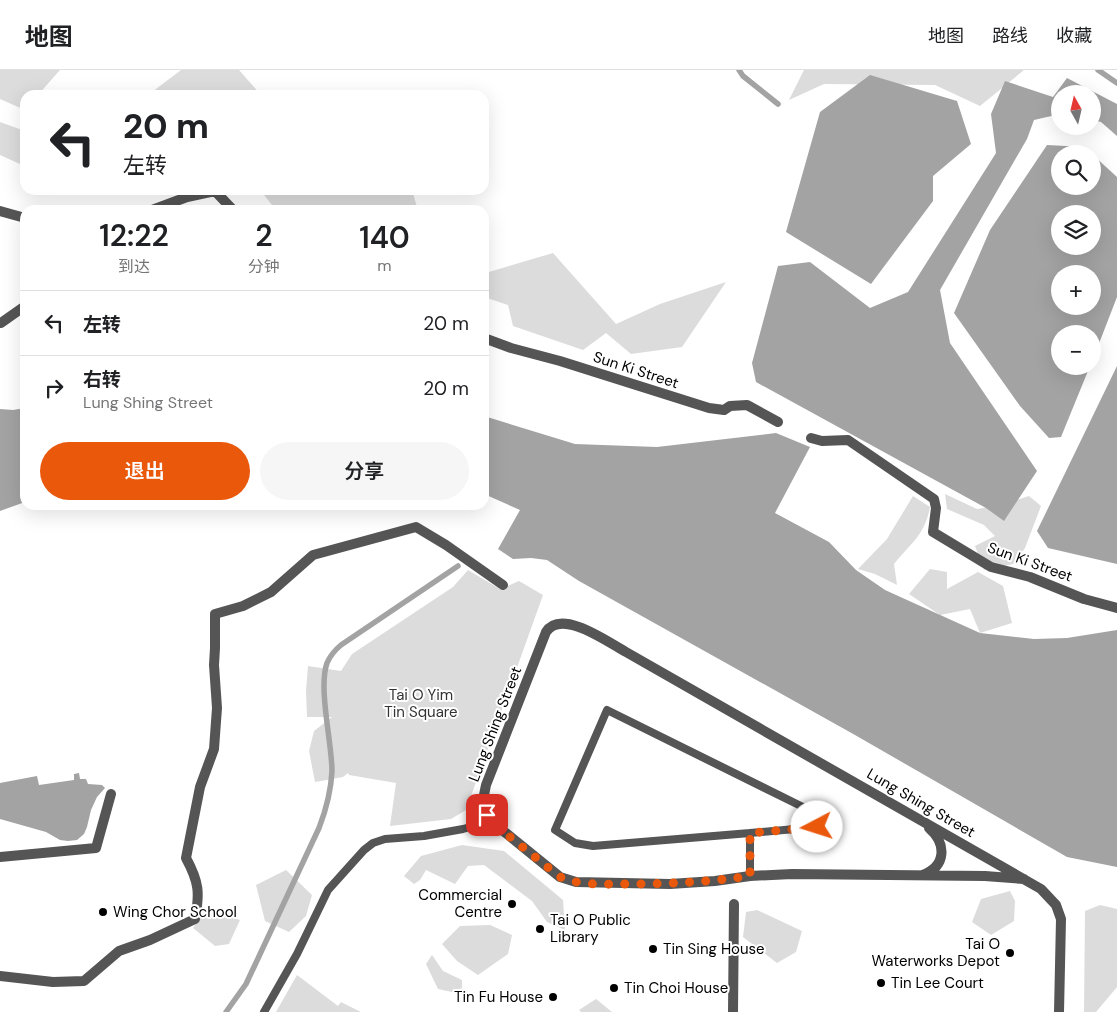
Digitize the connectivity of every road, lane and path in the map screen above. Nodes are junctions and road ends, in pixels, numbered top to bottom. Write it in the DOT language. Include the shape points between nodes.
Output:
graph roads {
  1 [pos="196,195"];
  2 [pos="218,195"];
  3 [pos="165,205"];
  4 [pos="228,205"];
  5 [pos="0,211"];
  6 [pos="20,217"];
  7 [pos="20,310"];
  8 [pos="1,323"];
  9 [pos="489,340"];
  10 [pos="778,422"];
  11 [pos="811,438"];
  12 [pos="503,585"];
  13 [pos="1117,608"];
  14 [pos="111,794"];
  15 [pos="490,821"];
  16 [pos="923,822"];
  17 [pos="750,833"];
  18 [pos="0,857"];
  19 [pos="750,876"];
  20 [pos="922,876"];
  21 [pos="1024,880"];
  22 [pos="734,904"];
  23 [pos="0,976"];
  24 [pos="264,1012"];
  25 [pos="733,1012"];
  26 [pos="1059,1012"];
  1 -- 3 [label="street"];
  2 -- 4 [label="street"];
  5 -- 6 [label="street"];
  7 -- 8 [label="street"];
  9 -- 10 [label="street, Sun Ki Street" via="709,408 724,410 730,406 747,405"];
  11 -- 13 [label="street, Sun Ki Street" via="848,440 934,499 933,532 991,567 1030,577"];
  12 -- 23 [label="street" via="416,527 313,555 271,592 243,606 215,614 217,708 214,749 200,787 186,858 195,875 198,891 195,920 119,951 84,981 53,982"];
  14 -- 18 [label="street" via="96,848"];
  15 -- 16 [label="street, Lung Shing Street" via="484,805 486,785 546,632 552,625 563,623 578,627 626,652"];
  15 -- 19 [label="street, Lung Shing Street" via="560,877 576,882 670,884"];
  15 -- 24 [label="lane" via="463,830 385,839 364,850 328,890"];
  16 -- 20 [label="street" via="937,837 942,850 939,863"];
  16 -- 21 [label="street, Lung Shing Street"];
  17 -- 17 [label="lane" via="593,846 575,843 555,830 607,710 809,810 818,819 817,827"];
  17 -- 19 [label="lane"];
  19 -- 20 [label="street, Lung Shing Street"];
  20 -- 21 [label="street, Lung Shing Street"];
  21 -- 26 [label="street, Lung Shing Street" via="1048,895 1059,912"];
  22 -- 25 [label="street"];
}
